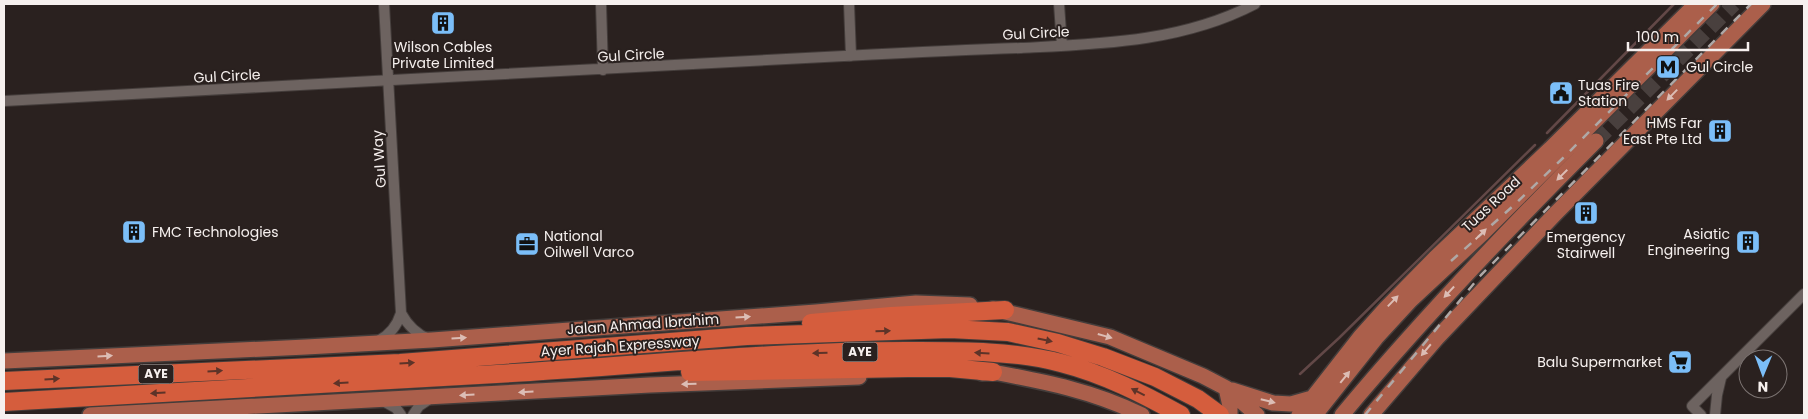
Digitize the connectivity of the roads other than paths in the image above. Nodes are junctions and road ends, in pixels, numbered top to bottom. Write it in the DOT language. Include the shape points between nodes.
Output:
graph roads {
  1 [pos="384,4"];
  2 [pos="601,4"];
  3 [pos="849,4"];
  4 [pos="1059,4"];
  5 [pos="1255,4"];
  6 [pos="1696,4"];
  7 [pos="1712,4"];
  8 [pos="1763,4"];
  9 [pos="1062,46"];
  10 [pos="851,56"];
  11 [pos="604,70"];
  12 [pos="388,80"];
  13 [pos="4,102"];
  14 [pos="1596,141"];
  15 [pos="1804,294"];
  16 [pos="1005,310"];
  17 [pos="401,314"];
  18 [pos="747,336"];
  19 [pos="432,340"];
  20 [pos="375,343"];
  21 [pos="4,361"];
  22 [pos="527,372"];
  23 [pos="993,372"];
  24 [pos="1721,378"];
  25 [pos="4,381"];
  26 [pos="1226,388"];
  27 [pos="434,397"];
  28 [pos="1312,398"];
  29 [pos="377,400"];
  30 [pos="4,402"];
  31 [pos="1216,412"];
  32 [pos="1373,413"];
  33 [pos="90,415"];
  34 [pos="401,415"];
  35 [pos="413,415"];
  36 [pos="1142,415"];
  37 [pos="1181,415"];
  38 [pos="1230,415"];
  39 [pos="1256,415"];
  40 [pos="1299,415"];
  41 [pos="1315,415"];
  42 [pos="1342,415"];
  43 [pos="1701,415"];
  44 [pos="1715,415"];
  1 -- 12 [label="street, Gul Way"];
  2 -- 11 [label="street"];
  3 -- 10 [label="street"];
  4 -- 9 [label="street"];
  5 -- 9 [label="street, Gul Circle" via="1180,32 1142,40"];
  28 -- 6 [label="main road, Tuas Road, one-way" via="1360,337 1428,265"];
  41 -- 7 [label="main road, Tuas Road, one-way" via="1376,338 1411,300 1483,233"];
  8 -- 32 [label="main road, one-way" via="1556,213 1437,338"];
  9 -- 10 [label="street, Gul Circle"];
  10 -- 11 [label="street, Gul Circle"];
  11 -- 12 [label="street, Gul Circle"];
  12 -- 13 [label="street, Gul Circle"];
  12 -- 17 [label="street, Gul Way"];
  14 -- 42 [label="main road, Tuas Road, one-way" via="1498,239"];
  15 -- 24 [label="street"];
  16 -- 18 [label="highway" via="786,326"];
  19 -- 16 [label="main road, Jalan Ahmad Ibrahim, one-way" via="916,303 964,304"];
  16 -- 26 [label="main road, Jalan Ahmad Ibrahim, one-way" via="1110,337"];
  17 -- 19 [label="street" via="409,326"];
  17 -- 20 [label="street" via="390,334"];
  25 -- 18 [label="highway, Ayer Rajah Expressway / AYE, one-way" via="400,363"];
  18 -- 31 [label="highway, Ayer Rajah Expressway / AYE, one-way" via="950,329 1008,332 1058,343 1155,377"];
  19 -- 20 [label="main road, Jalan Ahmad Ibrahim"];
  21 -- 20 [label="main road, Jalan Ahmad Ibrahim, one-way"];
  22 -- 23 [label="highway" via="950,368"];
  22 -- 30 [label="highway, Ayer Rajah Expressway / AYE, one-way"];
  37 -- 22 [label="highway, Ayer Rajah Expressway / AYE, one-way" via="1132,389 1093,374 1061,363 1022,356 869,351"];
  23 -- 27 [label="main road, one-way"];
  23 -- 36 [label="main road" via="1079,390"];
  24 -- 43 [label="street" via="1692,406"];
  24 -- 44 [label="street"];
  26 -- 28 [label="main road, one-way" via="1273,404 1291,404"];
  26 -- 38 [label="main road"];
  26 -- 39 [label="main road, Jalan Ahmad Ibrahim"];
  27 -- 29 [label="main road"];
  27 -- 35 [label="street" via="419,406"];
  28 -- 40 [label="main road, Tuas Road"];
  29 -- 33 [label="main road"];
  29 -- 34 [label="street" via="396,408"];
}
